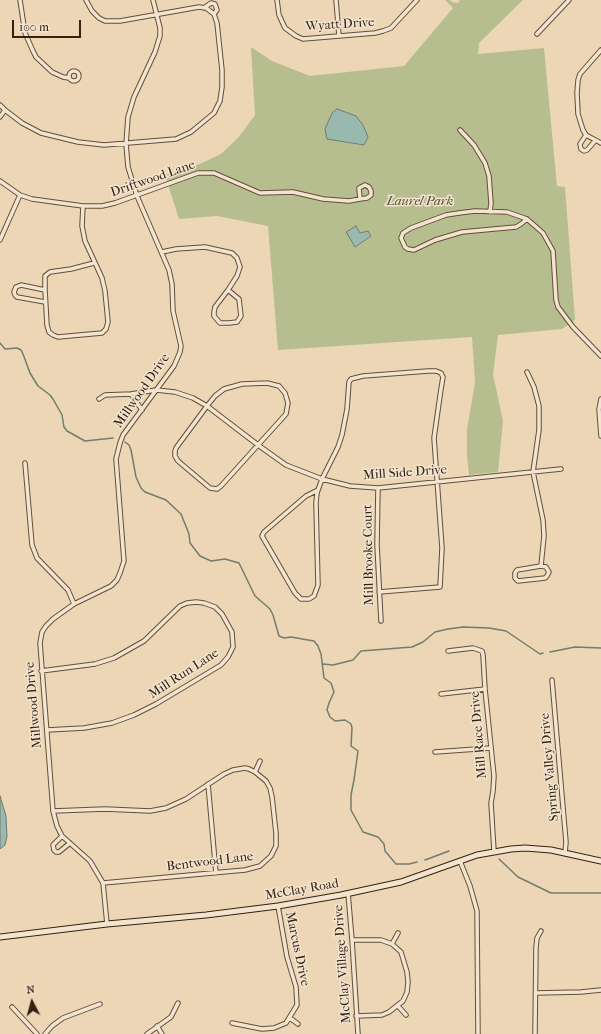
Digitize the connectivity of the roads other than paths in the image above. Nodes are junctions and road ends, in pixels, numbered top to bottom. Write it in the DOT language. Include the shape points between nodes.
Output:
graph roads {
  1 [pos="20,0"];
  2 [pos="86,0"];
  3 [pos="153,0"];
  4 [pos="277,0"];
  5 [pos="336,0"];
  6 [pos="417,0"];
  7 [pos="569,0"];
  8 [pos="204,8"];
  9 [pos="157,14"];
  10 [pos="214,14"];
  11 [pos="537,34"];
  12 [pos="339,36"];
  13 [pos="601,50"];
  14 [pos="69,78"];
  15 [pos="0,104"];
  16 [pos="5,110"];
  17 [pos="0,117"];
  18 [pos="460,130"];
  19 [pos="586,135"];
  20 [pos="595,141"];
  21 [pos="601,143"];
  22 [pos="126,144"];
  23 [pos="0,182"];
  24 [pos="20,195"];
  25 [pos="137,196"];
  26 [pos="360,199"];
  27 [pos="83,206"];
  28 [pos="490,212"];
  29 [pos="527,219"];
  30 [pos="0,240"];
  31 [pos="162,252"];
  32 [pos="94,263"];
  33 [pos="44,290"];
  34 [pos="228,290"];
  35 [pos="45,302"];
  36 [pos="601,356"];
  37 [pos="528,372"];
  38 [pos="156,390"];
  39 [pos="131,394"];
  40 [pos="99,399"];
  41 [pos="601,399"];
  42 [pos="207,406"];
  43 [pos="142,410"];
  44 [pos="601,436"];
  45 [pos="258,446"];
  46 [pos="25,463"];
  47 [pos="561,469"];
  48 [pos="533,472"];
  49 [pos="322,479"];
  50 [pos="437,482"];
  51 [pos="378,488"];
  52 [pos="318,490"];
  53 [pos="541,566"];
  54 [pos="379,592"];
  55 [pos="74,604"];
  56 [pos="381,621"];
  57 [pos="448,651"];
  58 [pos="41,671"];
  59 [pos="552,680"];
  60 [pos="485,688"];
  61 [pos="441,694"];
  62 [pos="47,730"];
  63 [pos="491,748"];
  64 [pos="435,752"];
  65 [pos="260,761"];
  66 [pos="255,772"];
  67 [pos="208,784"];
  68 [pos="53,811"];
  69 [pos="62,836"];
  70 [pos="70,843"];
  71 [pos="494,851"];
  72 [pos="566,853"];
  73 [pos="460,861"];
  74 [pos="601,861"];
  75 [pos="216,872"];
  76 [pos="103,883"];
  77 [pos="348,893"];
  78 [pos="278,906"];
  79 [pos="107,924"];
  80 [pos="541,931"];
  81 [pos="398,933"];
  82 [pos="0,937"];
  83 [pos="352,940"];
  84 [pos="392,944"];
  85 [pos="601,990"];
  86 [pos="536,993"];
  87 [pos="178,1003"];
  88 [pos="100,1004"];
  89 [pos="398,1006"];
  90 [pos="12,1008"];
  91 [pos="406,1015"];
  92 [pos="356,1016"];
  93 [pos="290,1018"];
  94 [pos="232,1023"];
  95 [pos="298,1024"];
  96 [pos="157,1026"];
  97 [pos="37,1034"];
  98 [pos="45,1034"];
  99 [pos="147,1034"];
  100 [pos="162,1034"];
  101 [pos="358,1034"];
  102 [pos="478,1034"];
  103 [pos="535,1034"];
  1 -- 14 [label="street" via="25,33 36,57 52,72"];
  2 -- 9 [label="street" via="92,11 105,21 120,21"];
  3 -- 9 [label="street, Millwood Drive"];
  4 -- 12 [label="street, Wyatt Drive" via="280,20 285,28 296,36 303,39"];
  5 -- 12 [label="street"];
  6 -- 12 [label="street, Wyatt Drive" via="391,28 375,34"];
  7 -- 11 [label="street"];
  8 -- 9 [label="street" via="193,7"];
  8 -- 10 [label="street"];
  8 -- 10 [label="street" via="211,3 215,4"];
  9 -- 22 [label="street, Millwood Drive" via="160,28 158,43 134,97 128,117"];
  10 -- 22 [label="street" via="218,23 222,70 220,101 214,113 191,132 176,138"];
  13 -- 19 [label="street" via="583,70 578,80 578,114"];
  15 -- 16 [label="street"];
  16 -- 17 [label="street"];
  16 -- 22 [label="street" via="41,133 78,142"];
  18 -- 28 [label="street" via="474,145 485,163 489,176"];
  19 -- 20 [label="street"];
  19 -- 20 [label="street" via="580,144 584,151"];
  20 -- 21 [label="street"];
  22 -- 25 [label="street, Millwood Drive" via="128,167"];
  23 -- 24 [label="street, Driftwood Lane"];
  24 -- 27 [label="street, Driftwood Lane"];
  24 -- 30 [label="street"];
  25 -- 26 [label="street, Driftwood Lane" via="198,173 211,173 260,193 293,192 323,199"];
  25 -- 27 [label="street, Driftwood Lane" via="110,205"];
  25 -- 31 [label="street, Millwood Drive"];
  27 -- 32 [label="street" via="84,241"];
  28 -- 29 [label="street" via="507,212"];
  28 -- 29 [label="street" via="446,214 403,233 401,238 405,247 414,250 456,233 516,227"];
  29 -- 36 [label="street" via="543,233 553,251 558,307"];
  31 -- 34 [label="street" via="205,247 232,253 238,258 240,267"];
  31 -- 38 [label="street, Millwood Drive" via="172,284 173,311 181,346 174,366"];
  32 -- 33 [label="street" via="50,272 45,276"];
  32 -- 35 [label="street" via="105,291 108,322 102,333 58,337 53,335 48,328"];
  33 -- 35 [label="street"];
  33 -- 35 [label="street" via="22,285 16,287 14,295"];
  34 -- 34 [label="street" via="215,307 214,316 220,323 237,322 241,316 239,299"];
  37 -- 48 [label="street" via="539,406 539,430"];
  38 -- 39 [label="street, Mill Side Drive"];
  38 -- 42 [label="street, Mill Side Drive" via="181,394"];
  38 -- 43 [label="street, Millwood Drive"];
  39 -- 40 [label="street, Mill Side Drive" via="105,395"];
  39 -- 43 [label="street"];
  41 -- 44 [label="street"];
  42 -- 45 [label="street, Mill Side Drive"];
  42 -- 45 [label="street" via="214,396 233,386 267,383 279,386 285,393 288,403 286,414"];
  42 -- 45 [label="street" via="175,452 178,461 210,488 217,489 221,486"];
  43 -- 55 [label="street, Millwood Drive" via="123,435 116,459 124,561 120,573 111,586"];
  45 -- 49 [label="street, Mill Side Drive" via="286,465"];
  46 -- 55 [label="street" via="32,545 37,558 68,590"];
  47 -- 48 [label="street, Mill Side Drive"];
  48 -- 50 [label="street, Mill Side Drive"];
  48 -- 53 [label="street" via="543,520"];
  49 -- 50 [label="street" via="342,435 351,378 436,371 441,373 442,377 434,438"];
  49 -- 51 [label="street, Mill Side Drive" via="350,486"];
  49 -- 52 [label="street"];
  50 -- 51 [label="street, Mill Side Drive"];
  50 -- 54 [label="street" via="442,548 440,587"];
  51 -- 54 [label="street, Mill Brooke Court"];
  52 -- 52 [label="street" via="306,496 262,536 295,593 302,599 314,596 318,585"];
  53 -- 53 [label="street" via="517,570 515,578 518,581 545,578 549,572 546,567"];
  54 -- 56 [label="street, Mill Brooke Court"];
  55 -- 58 [label="street, Millwood Drive" via="53,619 42,632"];
  57 -- 60 [label="street, Mill Race Drive" via="473,648 482,651"];
  58 -- 62 [label="street, Millwood Drive"];
  58 -- 62 [label="street, Mill Run Lane" via="95,664 114,658 144,641 180,606 187,603 204,603 215,607 232,632 233,647 221,665 156,704 112,723"];
  59 -- 72 [label="street, Spring Valley Drive"];
  60 -- 61 [label="street"];
  60 -- 63 [label="street, Mill Race Drive"];
  62 -- 68 [label="street, Millwood Drive"];
  63 -- 64 [label="street"];
  63 -- 71 [label="street, Mill Race Drive" via="494,782 490,803"];
  65 -- 66 [label="street"];
  66 -- 67 [label="street" via="245,768 233,770"];
  66 -- 75 [label="street, Bentwood Lane" via="270,788 276,846 271,856 260,866"];
  67 -- 68 [label="street" via="166,808 150,811"];
  67 -- 75 [label="street"];
  68 -- 69 [label="street, Millwood Drive" via="56,826"];
  69 -- 70 [label="street, Millwood Drive"];
  69 -- 70 [label="street" via="53,845 56,852"];
  70 -- 76 [label="street, Millwood Drive" via="90,861"];
  71 -- 72 [label="main road, McClay Road" via="525,848"];
  71 -- 73 [label="main road, McClay Road"];
  72 -- 74 [label="main road, McClay Road"];
  73 -- 77 [label="main road, McClay Road" via="401,882"];
  73 -- 102 [label="street" via="477,911"];
  75 -- 76 [label="street, Bentwood Lane"];
  76 -- 79 [label="street, Millwood Drive"];
  77 -- 78 [label="main road, McClay Road"];
  77 -- 83 [label="street, McClay Village Drive"];
  78 -- 79 [label="main road, McClay Road"];
  78 -- 93 [label="street, Marcus Drive" via="287,957 297,993 297,1005"];
  79 -- 82 [label="main road, McClay Road"];
  80 -- 86 [label="street" via="536,947"];
  81 -- 84 [label="street"];
  83 -- 84 [label="street" via="381,940"];
  83 -- 92 [label="street, McClay Village Drive"];
  84 -- 89 [label="street" via="401,952 408,982 407,992"];
  85 -- 86 [label="street"];
  86 -- 103 [label="street"];
  87 -- 96 [label="street" via="171,1017"];
  88 -- 98 [label="street" via="63,1018"];
  89 -- 91 [label="street"];
  89 -- 92 [label="street" via="382,1015"];
  90 -- 97 [label="street"];
  92 -- 101 [label="street, McClay Village Drive"];
  93 -- 94 [label="street" via="286,1023 274,1028 262,1029"];
  93 -- 95 [label="street"];
  96 -- 99 [label="street"];
  96 -- 100 [label="street"];
}
